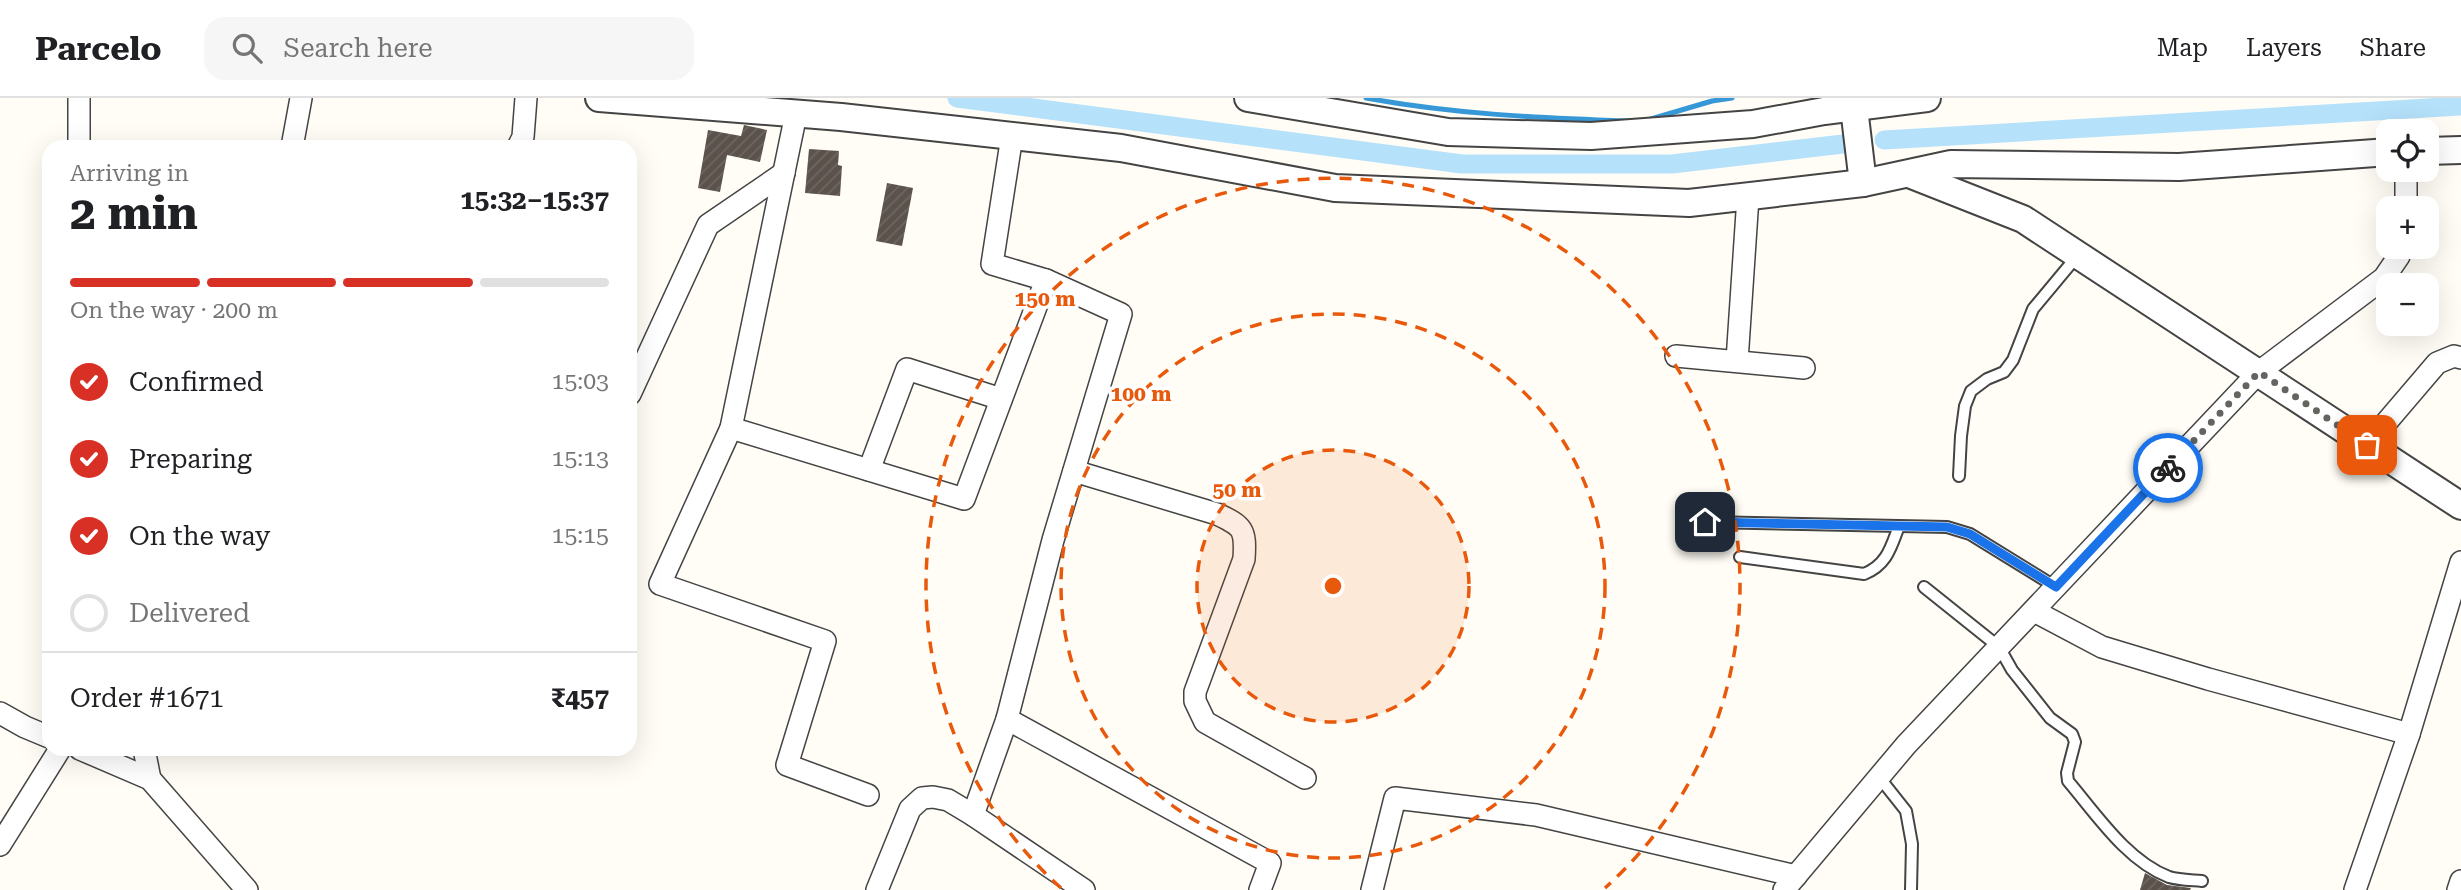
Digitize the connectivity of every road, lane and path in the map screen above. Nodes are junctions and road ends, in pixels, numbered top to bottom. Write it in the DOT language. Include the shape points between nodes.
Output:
graph roads {
  1 [pos="79,98"];
  2 [pos="301,98"];
  3 [pos="526,98"];
  4 [pos="599,98"];
  5 [pos="1248,98"];
  6 [pos="1927,98"];
  7 [pos="1814,105"];
  8 [pos="796,114"];
  9 [pos="1856,118"];
  10 [pos="1012,136"];
  11 [pos="79,140"];
  12 [pos="293,140"];
  13 [pos="522,140"];
  14 [pos="2461,150"];
  15 [pos="2439,151"];
  16 [pos="2376,153"];
  17 [pos="1862,171"];
  18 [pos="784,173"];
  19 [pos="1909,174"];
  20 [pos="1748,197"];
  21 [pos="2078,255"];
  22 [pos="2397,259"];
  23 [pos="1046,280"];
  24 [pos="1676,356"];
  25 [pos="2461,358"];
  26 [pos="1737,361"];
  27 [pos="1804,368"];
  28 [pos="2259,372"];
  29 [pos="637,379"];
  30 [pos="1001,399"];
  31 [pos="731,428"];
  32 [pos="2367,445"];
  33 [pos="869,470"];
  34 [pos="1074,471"];
  35 [pos="1959,476"];
  36 [pos="2461,506"];
  37 [pos="1705,522"];
  38 [pos="1899,526"];
  39 [pos="1740,557"];
  40 [pos="2461,562"];
  41 [pos="1923,587"];
  42 [pos="2056,587"];
  43 [pos="2034,611"];
  44 [pos="1999,648"];
  45 [pos="0,713"];
  46 [pos="1007,719"];
  47 [pos="42,734"];
  48 [pos="2409,734"];
  49 [pos="56,756"];
  50 [pos="96,756"];
  51 [pos="145,756"];
  52 [pos="1879,777"];
  53 [pos="1305,778"];
  54 [pos="150,779"];
  55 [pos="868,795"];
  56 [pos="973,815"];
  57 [pos="0,845"];
  58 [pos="2202,881"];
  59 [pos="2461,881"];
  60 [pos="1790,883"];
  61 [pos="247,890"];
  62 [pos="877,890"];
  63 [pos="1084,890"];
  64 [pos="1259,890"];
  65 [pos="1372,890"];
  66 [pos="1911,890"];
  67 [pos="2355,890"];
  68 [pos="2458,890"];
  1 -- 11 [label="street"];
  2 -- 12 [label="street"];
  3 -- 13 [label="street"];
  4 -- 8 [label="street"];
  5 -- 7 [label="street" via="1448,132 1591,136 1753,124"];
  6 -- 9 [label="street"];
  7 -- 9 [label="street"];
  8 -- 10 [label="street"];
  8 -- 18 [label="street"];
  9 -- 17 [label="street"];
  10 -- 20 [label="street" via="1121,148 1335,188 1689,204"];
  10 -- 23 [label="street" via="992,264"];
  14 -- 15 [label="street"];
  16 -- 19 [label="street" via="2179,167 1951,164"];
  17 -- 19 [label="street"];
  17 -- 20 [label="street"];
  18 -- 29 [label="street" via="708,225"];
  18 -- 31 [label="street"];
  19 -- 21 [label="street" via="2022,219"];
  20 -- 26 [label="street"];
  21 -- 28 [label="street"];
  21 -- 35 [label="lane" via="2033,309 2004,372 1971,391 1965,406"];
  22 -- 28 [label="street" via="2384,278"];
  23 -- 30 [label="street"];
  23 -- 34 [label="street" via="1121,314"];
  24 -- 26 [label="street"];
  25 -- 32 [label="street" via="2437,363"];
  26 -- 27 [label="street"];
  28 -- 32 [label="street"];
  28 -- 42 [label="street"];
  30 -- 33 [label="street" via="964,499"];
  30 -- 33 [label="street" via="907,369"];
  31 -- 33 [label="street"];
  31 -- 55 [label="street" via="660,583 825,641 787,765"];
  32 -- 36 [label="street"];
  34 -- 46 [label="street"];
  34 -- 53 [label="street" via="1217,513 1242,529 1244,559 1195,701 1205,722"];
  37 -- 38 [label="lane"];
  38 -- 39 [label="lane" via="1888,554 1877,569 1864,575"];
  38 -- 42 [label="lane" via="1947,527 1970,534"];
  40 -- 48 [label="street"];
  41 -- 44 [label="lane"];
  42 -- 43 [label="street"];
  43 -- 44 [label="street"];
  43 -- 48 [label="street" via="2102,647"];
  44 -- 52 [label="street"];
  44 -- 58 [label="lane" via="2050,718 2072,734 2075,742 2068,781 2107,827 2148,866 2171,877"];
  45 -- 47 [label="street"];
  46 -- 56 [label="street"];
  46 -- 64 [label="street" via="1270,863"];
  48 -- 67 [label="street"];
  49 -- 57 [label="street"];
  50 -- 54 [label="street"];
  51 -- 54 [label="street"];
  52 -- 60 [label="street"];
  52 -- 66 [label="lane" via="1906,811 1912,844"];
  54 -- 61 [label="street"];
  56 -- 62 [label="street" via="948,800 922,798 910,809"];
  56 -- 63 [label="street"];
  59 -- 68 [label="street"];
  60 -- 65 [label="street" via="1536,815 1395,798"];
}
